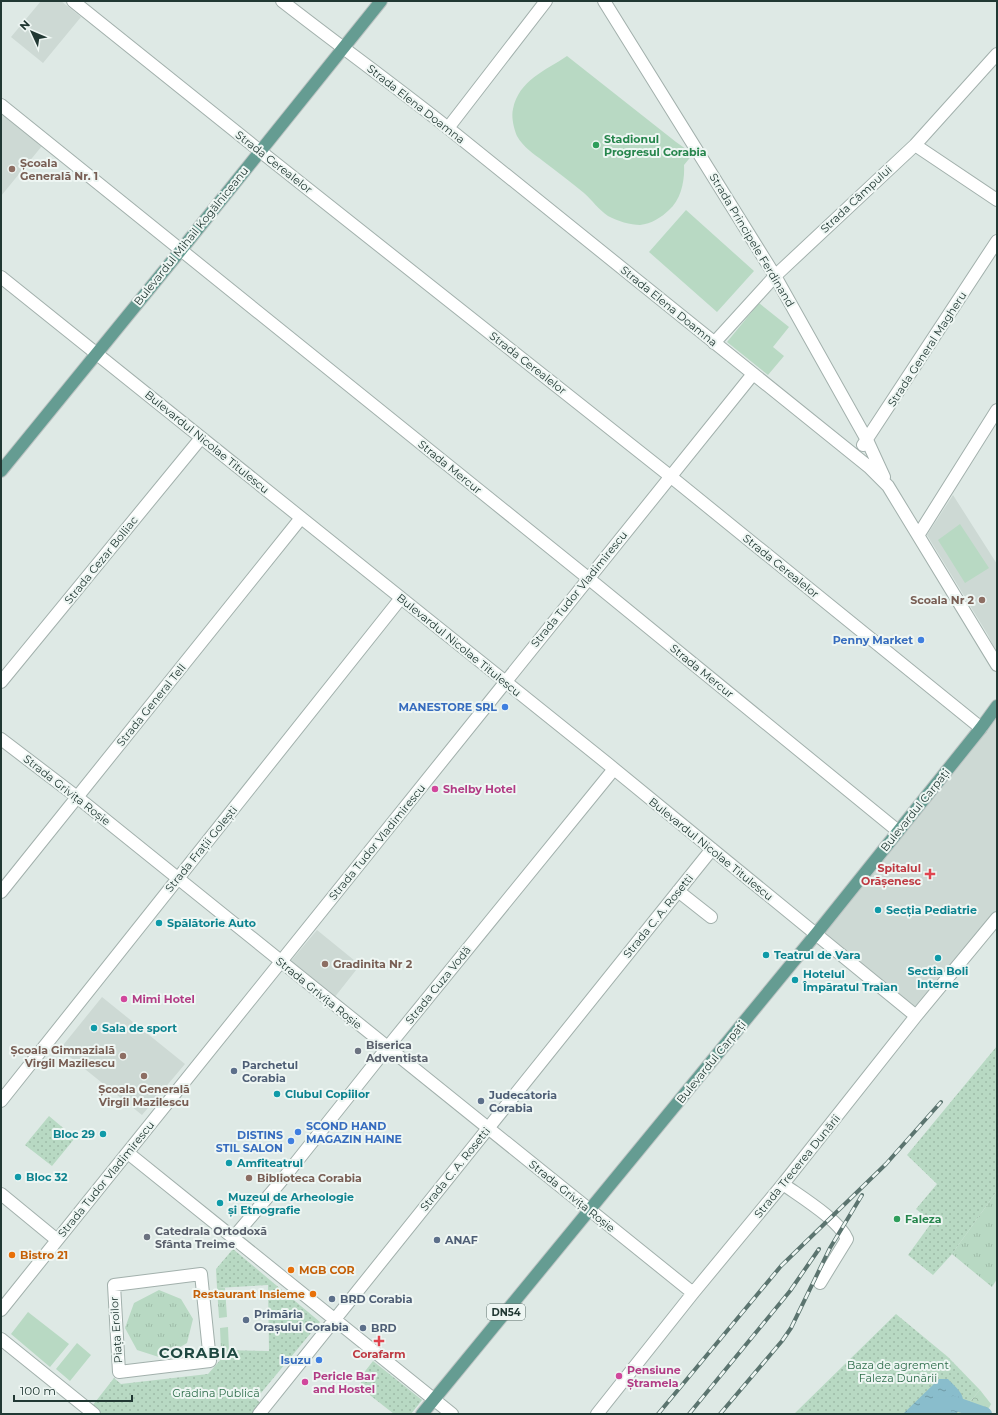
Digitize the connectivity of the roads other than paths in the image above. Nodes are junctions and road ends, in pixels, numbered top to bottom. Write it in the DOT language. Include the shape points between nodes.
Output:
graph roads {
  1 [pos="73,1"];
  2 [pos="282,1"];
  3 [pos="381,1"];
  4 [pos="546,1"];
  5 [pos="604,1"];
  6 [pos="343,48"];
  7 [pos="997,54"];
  8 [pos="1,105"];
  9 [pos="448,128"];
  10 [pos="915,144"];
  11 [pos="260,151"];
  12 [pos="997,200"];
  13 [pos="997,241"];
  14 [pos="181,250"];
  15 [pos="775,276"];
  16 [pos="1,277"];
  17 [pos="714,343"];
  18 [pos="96,354"];
  19 [pos="753,374"];
  20 [pos="997,410"];
  21 [pos="201,438"];
  22 [pos="867,440"];
  23 [pos="856,456"];
  24 [pos="1,471"];
  25 [pos="670,476"];
  26 [pos="888,486"];
  27 [pos="301,518"];
  28 [pos="918,534"];
  29 [pos="588,578"];
  30 [pos="401,598"];
  31 [pos="997,665"];
  32 [pos="505,681"];
  33 [pos="1,682"];
  34 [pos="997,706"];
  35 [pos="981,728"];
  36 [pos="1,739"];
  37 [pos="611,767"];
  38 [pos="77,797"];
  39 [pos="898,831"];
  40 [pos="712,849"];
  41 [pos="178,878"];
  42 [pos="678,891"];
  43 [pos="1,892"];
  44 [pos="711,917"];
  45 [pos="997,918"];
  46 [pos="816,934"];
  47 [pos="281,961"];
  48 [pos="916,1016"];
  49 [pos="384,1045"];
  50 [pos="1,1100"];
  51 [pos="488,1128"];
  52 [pos="128,1153"];
  53 [pos="783,1184"];
  54 [pos="1,1194"];
  55 [pos="590,1210"];
  56 [pos="231,1236"];
  57 [pos="57,1240"];
  58 [pos="820,1283"];
  59 [pos="692,1293"];
  60 [pos="1,1310"];
  61 [pos="334,1319"];
  62 [pos="1,1339"];
  63 [pos="119,1372"];
  64 [pos="434,1400"];
  65 [pos="266,1412"];
  66 [pos="89,1413"];
  67 [pos="422,1414"];
  68 [pos="452,1414"];
  69 [pos="597,1414"];
  1 -- 11 [label="street, Strada Cerealelor"];
  2 -- 6 [label="street, Strada Elena Doamna"];
  3 -- 6 [label="main road, Bulevardul Mihail Kogălniceanu"];
  4 -- 9 [label="street"];
  5 -- 15 [label="street, Strada Principele Ferdinand"];
  6 -- 9 [label="street, Strada Elena Doamna"];
  6 -- 11 [label="main road, Bulevardul Mihail Kogălniceanu"];
  7 -- 10 [label="street, Strada Câmpului"];
  8 -- 14 [label="street, Strada Mercur"];
  9 -- 17 [label="street, Strada Elena Doamna"];
  10 -- 12 [label="street"];
  10 -- 15 [label="street, Strada Câmpului"];
  11 -- 14 [label="main road, Bulevardul Mihail Kogălniceanu"];
  11 -- 25 [label="street, Strada Cerealelor"];
  13 -- 22 [label="street, Strada General Magheru"];
  14 -- 18 [label="main road, Bulevardul Mihail Kogălniceanu"];
  14 -- 29 [label="street, Strada Mercur"];
  15 -- 17 [label="street, Strada Câmpului"];
  15 -- 22 [label="street, Strada Principele Ferdinand"];
  16 -- 18 [label="street, Bulevardul Nicolae Titulescu"];
  17 -- 19 [label="street, Strada Elena Doamna"];
  18 -- 21 [label="street, Bulevardul Nicolae Titulescu"];
  18 -- 24 [label="main road, Bulevardul Mihail Kogălniceanu"];
  19 -- 23 [label="street, Strada Elena Doamna"];
  19 -- 25 [label="street, Strada Tudor Vladimirescu"];
  20 -- 28 [label="street"];
  21 -- 27 [label="street, Bulevardul Nicolae Titulescu"];
  21 -- 33 [label="street, Strada Cezar Bolliac"];
  22 -- 23 [label="street, Strada General Magheru"];
  22 -- 26 [label="street, Strada Principele Ferdinand"];
  23 -- 26 [label="street, Strada Elena Doamna"];
  25 -- 29 [label="street, Strada Tudor Vladimirescu"];
  25 -- 35 [label="street, Strada Cerealelor"];
  26 -- 28 [label="street, Strada Elena Doamna"];
  27 -- 30 [label="street, Bulevardul Nicolae Titulescu"];
  27 -- 38 [label="street, Strada General Tell"];
  28 -- 31 [label="street, Strada Elena Doamna"];
  29 -- 32 [label="street, Strada Tudor Vladimirescu"];
  29 -- 39 [label="street, Strada Mercur"];
  30 -- 32 [label="street, Bulevardul Nicolae Titulescu"];
  30 -- 41 [label="street, Strada Frații Golești"];
  32 -- 37 [label="street, Bulevardul Nicolae Titulescu"];
  32 -- 47 [label="street, Strada Tudor Vladimirescu"];
  34 -- 35 [label="main road, Bulevardul Carpați / DN54"];
  35 -- 39 [label="main road, Bulevardul Carpați / DN54"];
  36 -- 38 [label="street, Strada Grivița Roșie"];
  37 -- 40 [label="street, Bulevardul Nicolae Titulescu"];
  37 -- 49 [label="street, Strada Cuza Vodă"];
  38 -- 41 [label="street, Strada Grivița Roșie"];
  38 -- 43 [label="street, Strada General Tell"];
  39 -- 46 [label="main road, Bulevardul Carpați / DN54"];
  40 -- 42 [label="street, Strada C. A. Rosetti"];
  40 -- 46 [label="street, Bulevardul Nicolae Titulescu"];
  41 -- 47 [label="street, Strada Grivița Roșie"];
  41 -- 50 [label="street, Strada Frații Golești"];
  42 -- 44 [label="street"];
  42 -- 51 [label="street, Strada C. A. Rosetti"];
  45 -- 48 [label="street, Strada Trecerea Dunării"];
  46 -- 48 [label="street, Bulevardul Nicolae Titulescu"];
  46 -- 55 [label="main road, Bulevardul Carpați / DN54"];
  47 -- 49 [label="street, Strada Grivița Roșie"];
  47 -- 52 [label="street, Strada Tudor Vladimirescu"];
  48 -- 53 [label="street, Strada Trecerea Dunării"];
  49 -- 51 [label="street, Strada Grivița Roșie"];
  49 -- 56 [label="street, Strada Cuza Vodă" via="282,1180"];
  51 -- 55 [label="street, Strada Grivița Roșie"];
  51 -- 61 [label="street, Strada C. A. Rosetti"];
  52 -- 56 [label="street"];
  52 -- 57 [label="street, Strada Tudor Vladimirescu"];
  53 -- 58 [label="street" via="820,1211 844,1233 847,1240"];
  53 -- 59 [label="street, Strada Trecerea Dunării"];
  54 -- 57 [label="street"];
  55 -- 59 [label="street, Strada Grivița Roșie"];
  55 -- 64 [label="main road, Bulevardul Carpați / DN54"];
  56 -- 61 [label="street"];
  57 -- 60 [label="street, Strada Tudor Vladimirescu"];
  59 -- 69 [label="street, Strada Trecerea Dunării"];
  61 -- 64 [label="street"];
  61 -- 65 [label="street, Strada C. A. Rosetti"];
  62 -- 66 [label="street"];
  63 -- 63 [label="street, Piața Eroilor" via="114,1285 201,1274 210,1361"];
  64 -- 67 [label="main road, Bulevardul Carpați / DN54"];
  64 -- 68 [label="street"];
}
